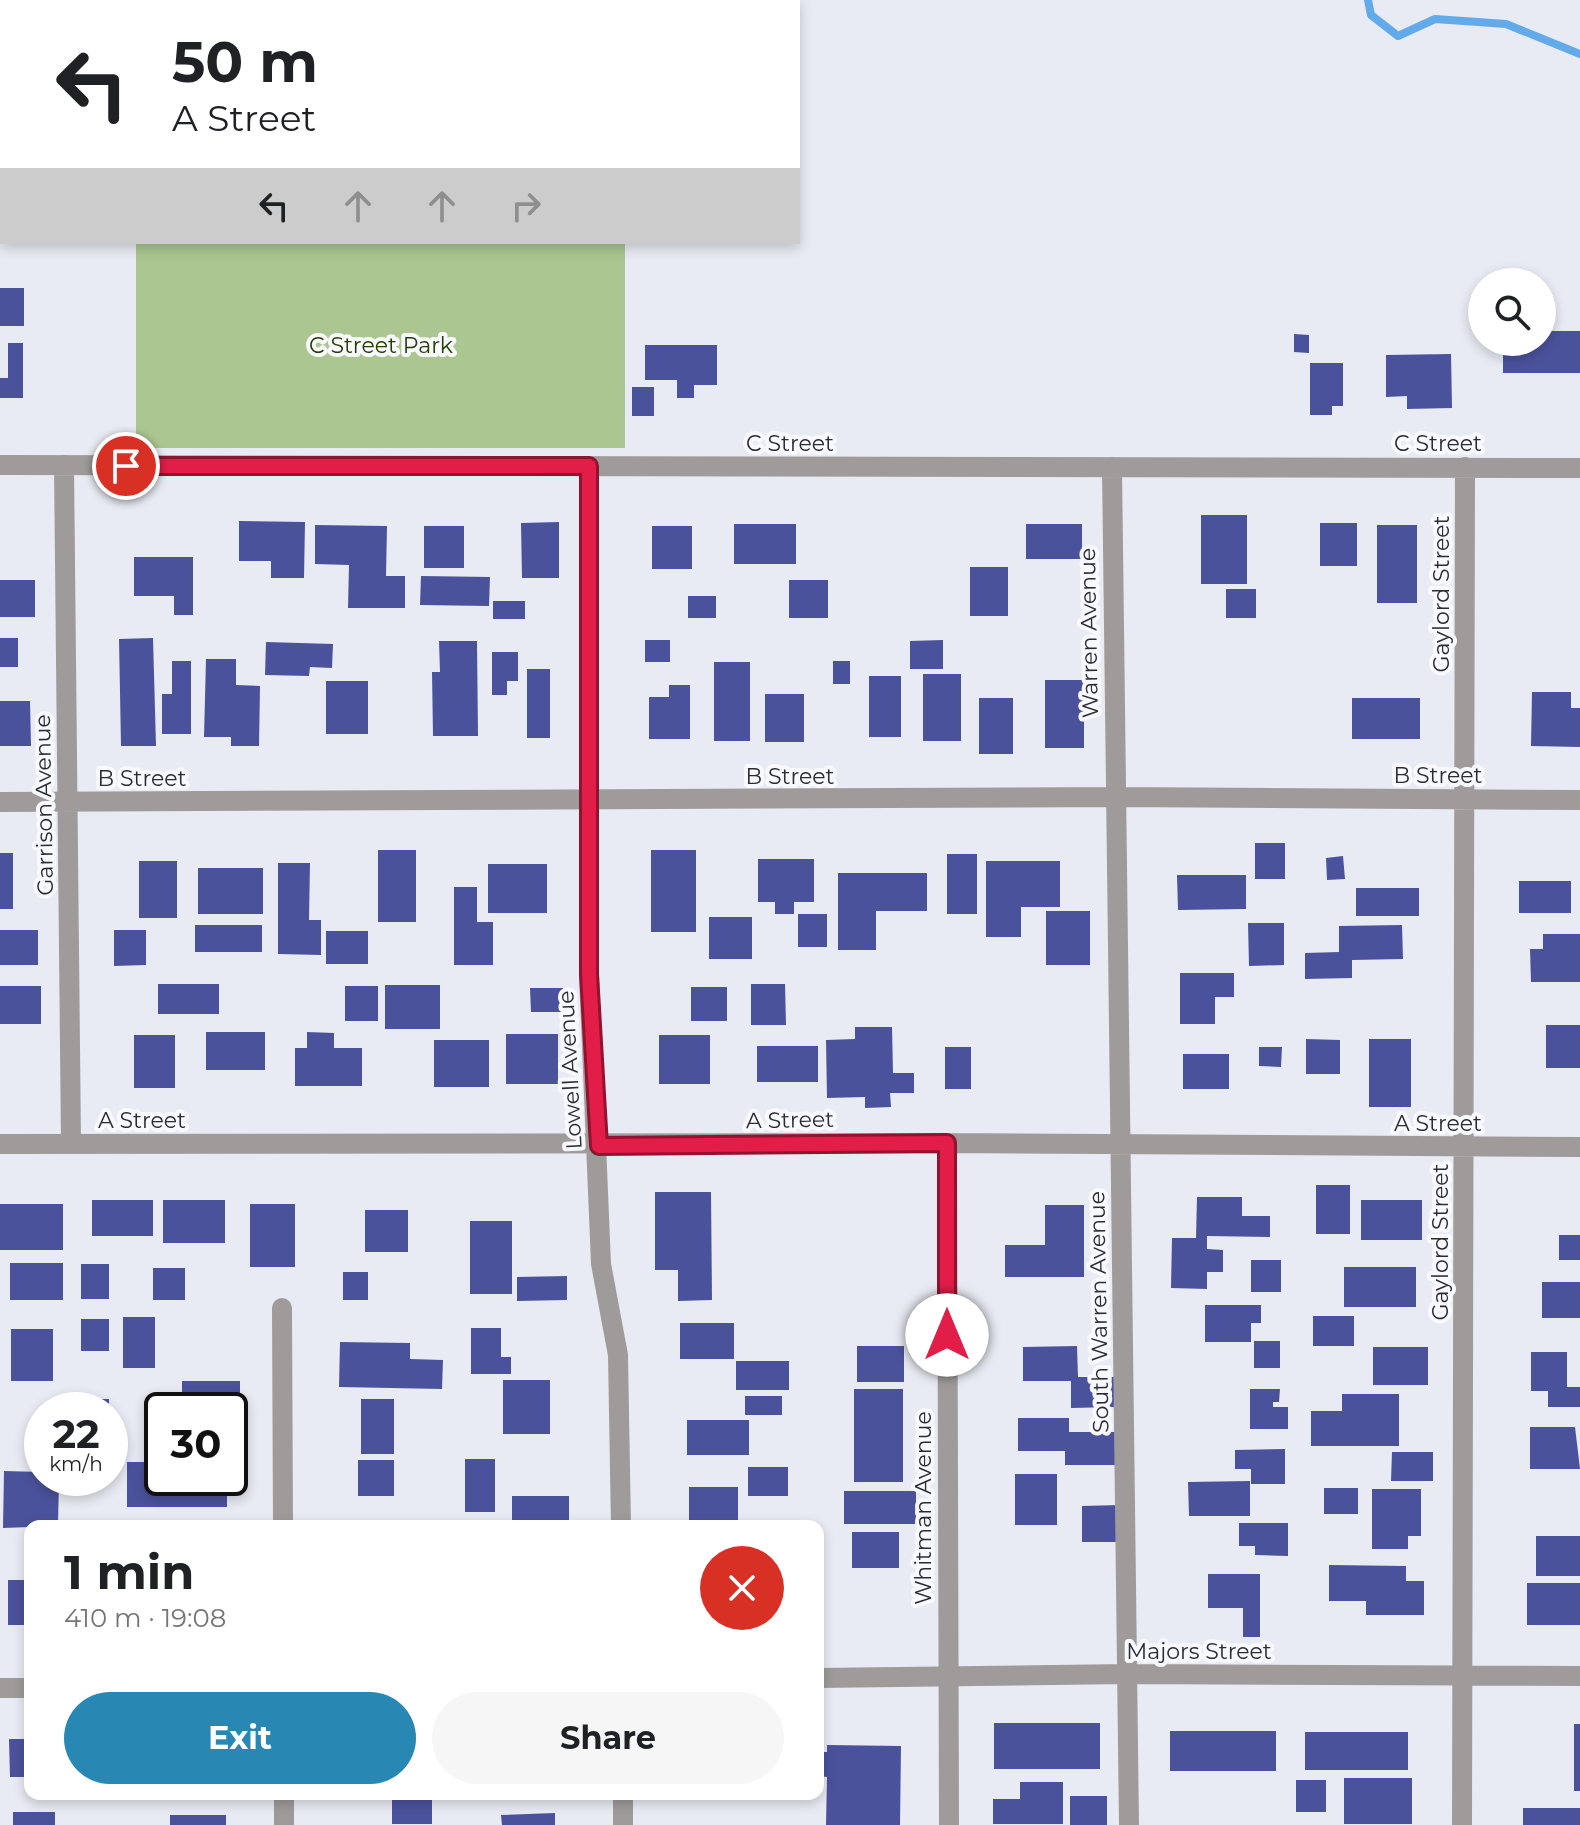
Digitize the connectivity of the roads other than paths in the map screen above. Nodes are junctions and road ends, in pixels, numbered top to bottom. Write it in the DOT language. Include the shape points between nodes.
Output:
graph roads {
  1 [pos="0,465"];
  2 [pos="64,465"];
  3 [pos="589,466"];
  4 [pos="1112,467"];
  5 [pos="1465,467"];
  6 [pos="1580,468"];
  7 [pos="1118,797"];
  8 [pos="1465,800"];
  9 [pos="1580,800"];
  10 [pos="589,801"];
  11 [pos="0,802"];
  12 [pos="68,802"];
  13 [pos="947,1143"];
  14 [pos="0,1144"];
  15 [pos="71,1144"];
  16 [pos="599,1146"];
  17 [pos="1120,1146"];
  18 [pos="1464,1147"];
  19 [pos="1580,1147"];
  20 [pos="282,1308"];
  21 [pos="283,1520"];
  22 [pos="621,1520"];
  23 [pos="1127,1674"];
  24 [pos="947,1675"];
  25 [pos="1463,1676"];
  26 [pos="1580,1676"];
  27 [pos="824,1678"];
  28 [pos="0,1688"];
  29 [pos="24,1688"];
  30 [pos="284,1800"];
  31 [pos="623,1800"];
  32 [pos="284,1825"];
  33 [pos="623,1825"];
  34 [pos="949,1825"];
  35 [pos="1129,1825"];
  36 [pos="1462,1825"];
  1 -- 2 [label="street, C Street"];
  2 -- 3 [label="street, C Street"];
  2 -- 12 [label="street, Garrison Avenue"];
  3 -- 4 [label="street, C Street"];
  3 -- 10 [label="street, Lowell Avenue"];
  4 -- 5 [label="street, C Street"];
  4 -- 7 [label="street, Warren Avenue"];
  5 -- 6 [label="street, C Street"];
  5 -- 8 [label="street, Gaylord Street"];
  7 -- 8 [label="street, B Street"];
  7 -- 10 [label="street, B Street"];
  7 -- 17 [label="street, South Warren Avenue"];
  8 -- 9 [label="street, B Street"];
  8 -- 18 [label="street, Gaylord Street"];
  10 -- 12 [label="street, B Street"];
  10 -- 16 [label="street, Lowell Avenue" via="589,974"];
  11 -- 12 [label="street, B Street"];
  12 -- 15 [label="street, Garrison Avenue"];
  13 -- 16 [label="street, A Street"];
  13 -- 17 [label="street, A Street"];
  13 -- 24 [label="street, Whitman Avenue"];
  14 -- 15 [label="street, A Street"];
  15 -- 16 [label="street, A Street"];
  16 -- 22 [label="street, Lowell Avenue" via="601,1264 618,1355"];
  17 -- 18 [label="street, A Street"];
  17 -- 23 [label="street, South Warren Avenue"];
  18 -- 19 [label="street, A Street"];
  18 -- 25 [label="street, Gaylord Street"];
  20 -- 21 [label="street"];
  23 -- 24 [label="street, Majors Street"];
  23 -- 25 [label="street, Majors Street"];
  23 -- 35 [label="street, South Warren Avenue"];
  24 -- 27 [label="street, Majors Street"];
  24 -- 34 [label="street, Whitman Avenue"];
  25 -- 26 [label="street, Majors Street"];
  25 -- 36 [label="street, Gaylord Street"];
  28 -- 29 [label="street"];
  30 -- 32 [label="street"];
  31 -- 33 [label="street"];
}
